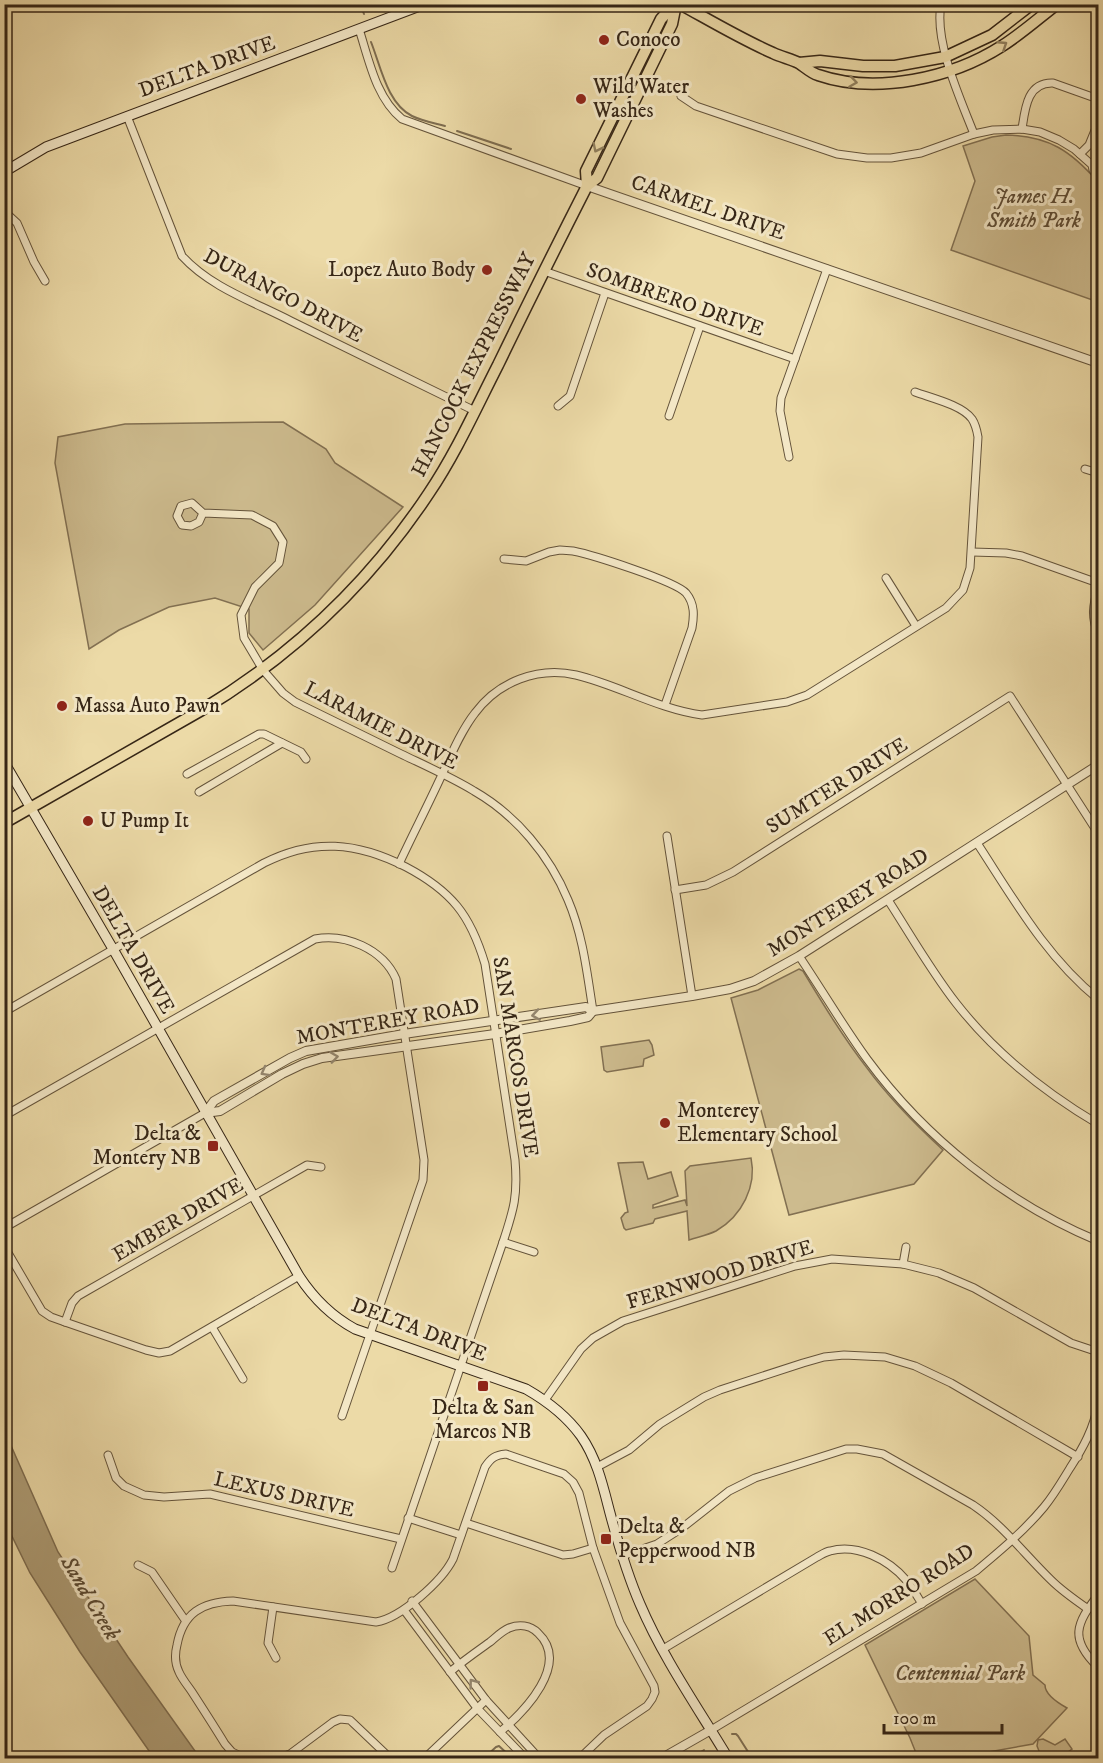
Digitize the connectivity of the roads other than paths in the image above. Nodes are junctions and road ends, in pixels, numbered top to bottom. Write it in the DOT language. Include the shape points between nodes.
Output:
graph roads {
  1 [pos="425,4"];
  2 [pos="677,4"];
  3 [pos="941,4"];
  4 [pos="1032,4"];
  5 [pos="1052,4"];
  6 [pos="1057,4"];
  7 [pos="1044,15"];
  8 [pos="359,29"];
  9 [pos="945,57"];
  10 [pos="799,63"];
  11 [pos="951,70"];
  12 [pos="681,96"];
  13 [pos="1098,99"];
  14 [pos="127,116"];
  15 [pos="1098,123"];
  16 [pos="1022,129"];
  17 [pos="974,134"];
  18 [pos="1080,154"];
  19 [pos="1095,165"];
  20 [pos="4,172"];
  21 [pos="1098,177"];
  22 [pos="587,186"];
  23 [pos="4,211"];
  24 [pos="827,269"];
  25 [pos="544,271"];
  26 [pos="45,281"];
  27 [pos="605,293"];
  28 [pos="700,326"];
  29 [pos="795,359"];
  30 [pos="1098,363"];
  31 [pos="915,392"];
  32 [pos="558,406"];
  33 [pos="475,411"];
  34 [pos="669,416"];
  35 [pos="789,457"];
  36 [pos="1085,469"];
  37 [pos="1098,473"];
  38 [pos="202,513"];
  39 [pos="972,552"];
  40 [pos="504,559"];
  41 [pos="886,578"];
  42 [pos="1098,583"];
  43 [pos="1098,588"];
  44 [pos="916,626"];
  45 [pos="1098,633"];
  46 [pos="263,670"];
  47 [pos="665,705"];
  48 [pos="282,743"];
  49 [pos="306,759"];
  50 [pos="4,762"];
  51 [pos="1098,765"];
  52 [pos="187,774"];
  53 [pos="442,774"];
  54 [pos="1068,785"];
  55 [pos="199,792"];
  56 [pos="30,807"];
  57 [pos="4,823"];
  58 [pos="1098,832"];
  59 [pos="667,836"];
  60 [pos="977,843"];
  61 [pos="399,864"];
  62 [pos="675,890"];
  63 [pos="888,900"];
  64 [pos="113,950"];
  65 [pos="799,956"];
  66 [pos="692,996"];
  67 [pos="1098,999"];
  68 [pos="593,1011"];
  69 [pos="4,1012"];
  70 [pos="494,1022"];
  71 [pos="158,1028"];
  72 [pos="404,1034"];
  73 [pos="495,1034"];
  74 [pos="406,1046"];
  75 [pos="205,1113"];
  76 [pos="4,1116"];
  77 [pos="1098,1124"];
  78 [pos="321,1167"];
  79 [pos="253,1195"];
  80 [pos="4,1228"];
  81 [pos="1098,1241"];
  82 [pos="503,1242"];
  83 [pos="4,1246"];
  84 [pos="906,1247"];
  85 [pos="534,1252"];
  86 [pos="903,1264"];
  87 [pos="298,1276"];
  88 [pos="65,1322"];
  89 [pos="212,1327"];
  90 [pos="370,1334"];
  91 [pos="1098,1352"];
  92 [pos="460,1366"];
  93 [pos="243,1379"];
  94 [pos="545,1400"];
  95 [pos="1098,1404"];
  96 [pos="342,1416"];
  97 [pos="108,1455"];
  98 [pos="1078,1457"];
  99 [pos="597,1467"];
  100 [pos="408,1518"];
  101 [pos="466,1523"];
  102 [pos="462,1535"];
  103 [pos="401,1539"];
  104 [pos="1013,1540"];
  105 [pos="593,1548"];
  106 [pos="622,1556"];
  107 [pos="138,1565"];
  108 [pos="392,1568"];
  109 [pos="1098,1595"];
  110 [pos="412,1601"];
  111 [pos="922,1604"];
  112 [pos="273,1607"];
  113 [pos="1088,1609"];
  114 [pos="404,1610"];
  115 [pos="185,1620"];
  116 [pos="663,1649"];
  117 [pos="276,1658"];
  118 [pos="459,1665"];
  119 [pos="1098,1667"];
  120 [pos="450,1672"];
  121 [pos="486,1701"];
  122 [pos="477,1708"];
  123 [pos="508,1726"];
  124 [pos="711,1730"];
  125 [pos="500,1732"];
  126 [pos="244,1758"];
  127 [pos="280,1758"];
  128 [pos="390,1758"];
  129 [pos="425,1758"];
  130 [pos="525,1758"];
  131 [pos="539,1758"];
  132 [pos="580,1758"];
  133 [pos="662,1758"];
  134 [pos="728,1758"];
  1 -- 8 [label="main road, DELTA DRIVE"];
  2 -- 10 [label="main road"];
  2 -- 22 [label="main road, HANCOCK EXPRESSWAY" via="661,19 590,162"];
  3 -- 9 [label="street"];
  4 -- 9 [label="main road" via="992,35"];
  5 -- 7 [label="main road"];
  6 -- 7 [label="main road"];
  11 -- 7 [label="main road, one-way" via="1003,46"];
  8 -- 14 [label="main road, DELTA DRIVE"];
  8 -- 22 [label="street, CARMEL DRIVE" via="385,100 402,119"];
  9 -- 10 [label="main road" via="885,67"];
  9 -- 11 [label="street"];
  10 -- 11 [label="main road, one-way" via="816,75 873,84 913,80"];
  11 -- 17 [label="street"];
  12 -- 17 [label="street" via="696,106 856,157 906,156"];
  13 -- 16 [label="street" via="1053,83 1040,85 1027,102"];
  14 -- 20 [label="main road, DELTA DRIVE" via="46,147"];
  14 -- 33 [label="street, DURANGO DRIVE" via="182,256 193,269"];
  15 -- 18 [label="street" via="1094,137"];
  16 -- 17 [label="street"];
  16 -- 18 [label="street" via="1059,140"];
  18 -- 19 [label="street"];
  19 -- 21 [label="street"];
  22 -- 24 [label="street, CARMEL DRIVE"];
  22 -- 25 [label="main road, HANCOCK EXPRESSWAY"];
  23 -- 26 [label="street" via="17,223"];
  24 -- 29 [label="street"];
  24 -- 30 [label="street, CARMEL DRIVE"];
  25 -- 27 [label="street, SOMBRERO DRIVE"];
  25 -- 33 [label="main road, HANCOCK EXPRESSWAY"];
  27 -- 28 [label="street, SOMBRERO DRIVE"];
  27 -- 32 [label="street" via="570,396"];
  28 -- 29 [label="street, SOMBRERO DRIVE"];
  28 -- 34 [label="street"];
  29 -- 35 [label="street" via="780,411"];
  31 -- 39 [label="street" via="961,409 976,426"];
  33 -- 46 [label="main road, HANCOCK EXPRESSWAY" via="429,494 390,546 329,614"];
  36 -- 37 [label="street"];
  38 -- 46 [label="street, LARAMIE DRIVE" via="252,515 273,526 282,542 279,563 255,587 241,615 244,638"];
  39 -- 42 [label="street" via="1022,555"];
  39 -- 44 [label="street" via="967,579 956,598"];
  40 -- 47 [label="street" via="526,561 549,552 573,551 670,583 685,592 694,617"];
  41 -- 44 [label="street"];
  43 -- 45 [label="street" via="1093,617"];
  44 -- 47 [label="street" via="798,699 702,715"];
  46 -- 53 [label="street, LARAMIE DRIVE" via="295,702"];
  46 -- 56 [label="main road, HANCOCK EXPRESSWAY" via="208,706"];
  47 -- 53 [label="street" via="576,675 561,672 529,676 495,692 479,708"];
  48 -- 49 [label="street" via="301,752"];
  48 -- 52 [label="street" via="259,734"];
  48 -- 55 [label="street"];
  50 -- 56 [label="main road, DELTA DRIVE"];
  51 -- 54 [label="street, MONTEREY ROAD"];
  53 -- 61 [label="street"];
  53 -- 68 [label="street, LARAMIE DRIVE" via="476,792 510,818 553,869 568,899 582,944"];
  54 -- 58 [label="street"];
  54 -- 60 [label="street, MONTEREY ROAD"];
  54 -- 62 [label="street, SUMTER DRIVE" via="1010,696 733,872 706,885"];
  56 -- 57 [label="main road, HANCOCK EXPRESSWAY"];
  56 -- 64 [label="main road, DELTA DRIVE"];
  59 -- 62 [label="street"];
  60 -- 63 [label="street, MONTEREY ROAD"];
  60 -- 67 [label="street" via="1036,933"];
  61 -- 64 [label="street, SAN MARCOS DRIVE" via="363,849 344,846 325,845 283,854"];
  61 -- 70 [label="street, SAN MARCOS DRIVE" via="420,874 445,894 468,923 485,964"];
  62 -- 66 [label="street"];
  63 -- 65 [label="street, MONTEREY ROAD"];
  63 -- 77 [label="street" via="955,1001 989,1040 1046,1091"];
  64 -- 69 [label="street, SAN MARCOS DRIVE"];
  64 -- 71 [label="main road, DELTA DRIVE"];
  65 -- 66 [label="street, MONTEREY ROAD" via="754,981"];
  65 -- 81 [label="street" via="867,1060 930,1130 1002,1189"];
  66 -- 68 [label="street, MONTEREY ROAD"];
  68 -- 70 [label="street, MONTEREY ROAD, one-way" via="586,1006"];
  68 -- 73 [label="street, MONTEREY ROAD" via="588,1017"];
  70 -- 72 [label="street, MONTEREY ROAD"];
  70 -- 73 [label="street, SAN MARCOS DRIVE"];
  71 -- 72 [label="street" via="315,939 328,937 346,939 369,950 392,971"];
  71 -- 75 [label="main road, DELTA DRIVE"];
  71 -- 76 [label="street"];
  72 -- 74 [label="street"];
  72 -- 75 [label="street, MONTEREY ROAD, one-way" via="298,1055 214,1101"];
  73 -- 74 [label="street, MONTEREY ROAD"];
  73 -- 82 [label="street, SAN MARCOS DRIVE" via="517,1179 514,1208"];
  75 -- 74 [label="street, MONTEREY ROAD, one-way" via="220,1111 303,1064"];
  74 -- 90 [label="street" via="424,1160 423,1180"];
  75 -- 79 [label="main road, DELTA DRIVE"];
  75 -- 80 [label="street, MONTEREY ROAD"];
  78 -- 79 [label="street, EMBER DRIVE" via="306,1165"];
  79 -- 87 [label="main road, DELTA DRIVE"];
  79 -- 88 [label="street, EMBER DRIVE" via="78,1296"];
  82 -- 85 [label="street"];
  82 -- 92 [label="street, SAN MARCOS DRIVE"];
  83 -- 88 [label="street" via="42,1311"];
  84 -- 86 [label="street"];
  86 -- 91 [label="street, FERNWOOD DRIVE" via="957,1280 1071,1343"];
  86 -- 94 [label="street, FERNWOOD DRIVE" via="849,1259 795,1266 622,1321 581,1349"];
  87 -- 89 [label="street"];
  87 -- 90 [label="main road, DELTA DRIVE" via="327,1310"];
  88 -- 89 [label="street" via="159,1353 170,1351"];
  89 -- 93 [label="street"];
  90 -- 92 [label="main road, DELTA DRIVE"];
  90 -- 96 [label="street"];
  92 -- 94 [label="main road, DELTA DRIVE" via="515,1384"];
  92 -- 100 [label="street, SAN MARCOS DRIVE"];
  94 -- 99 [label="main road, DELTA DRIVE" via="581,1436"];
  95 -- 98 [label="street, EL MORRO ROAD" via="1090,1434"];
  97 -- 103 [label="street, LEXUS DRIVE" via="116,1478 144,1495 210,1494"];
  98 -- 99 [label="street" via="923,1369 885,1358 844,1355 803,1363 712,1394"];
  98 -- 104 [label="street, EL MORRO ROAD" via="1044,1507"];
  99 -- 106 [label="main road, DELTA DRIVE"];
  100 -- 102 [label="street"];
  100 -- 103 [label="street, SAN MARCOS DRIVE"];
  101 -- 102 [label="street"];
  101 -- 105 [label="street" via="563,1555"];
  101 -- 105 [label="street" via="484,1467 490,1459 506,1454 564,1474 573,1482"];
  102 -- 110 [label="street" via="448,1570"];
  103 -- 108 [label="street, SAN MARCOS DRIVE"];
  104 -- 106 [label="street" via="973,1505 883,1454 857,1449 835,1452 755,1478 729,1491 657,1544"];
  104 -- 111 [label="street, EL MORRO ROAD" via="976,1571"];
  104 -- 113 [label="street" via="1057,1586"];
  105 -- 132 [label="street" via="620,1623 655,1692 647,1706"];
  106 -- 116 [label="main road, DELTA DRIVE" via="639,1603"];
  107 -- 115 [label="street" via="152,1572"];
  109 -- 113 [label="street"];
  110 -- 114 [label="street"];
  110 -- 118 [label="street"];
  111 -- 116 [label="street" via="906,1580 866,1552 830,1551"];
  111 -- 124 [label="street, EL MORRO ROAD"];
  112 -- 114 [label="street" via="376,1622"];
  112 -- 115 [label="street" via="219,1601"];
  112 -- 117 [label="street" via="268,1643"];
  113 -- 119 [label="street" via="1081,1622 1080,1645"];
  114 -- 120 [label="street"];
  115 -- 126 [label="street" via="176,1651 179,1673 225,1743"];
  116 -- 124 [label="main road, DELTA DRIVE"];
  118 -- 120 [label="street"];
  121 -- 118 [label="street, one-way"];
  118 -- 123 [label="street" via="507,1629 525,1625 542,1636 547,1644 549,1667 538,1691"];
  120 -- 122 [label="street"];
  121 -- 122 [label="street"];
  121 -- 123 [label="street"];
  122 -- 125 [label="street"];
  122 -- 129 [label="street"];
  123 -- 125 [label="street"];
  123 -- 131 [label="street"];
  124 -- 133 [label="street, EL MORRO ROAD"];
  124 -- 134 [label="main road, DELTA DRIVE"];
  125 -- 130 [label="street"];
  127 -- 128 [label="street" via="340,1719 350,1720"];
}
